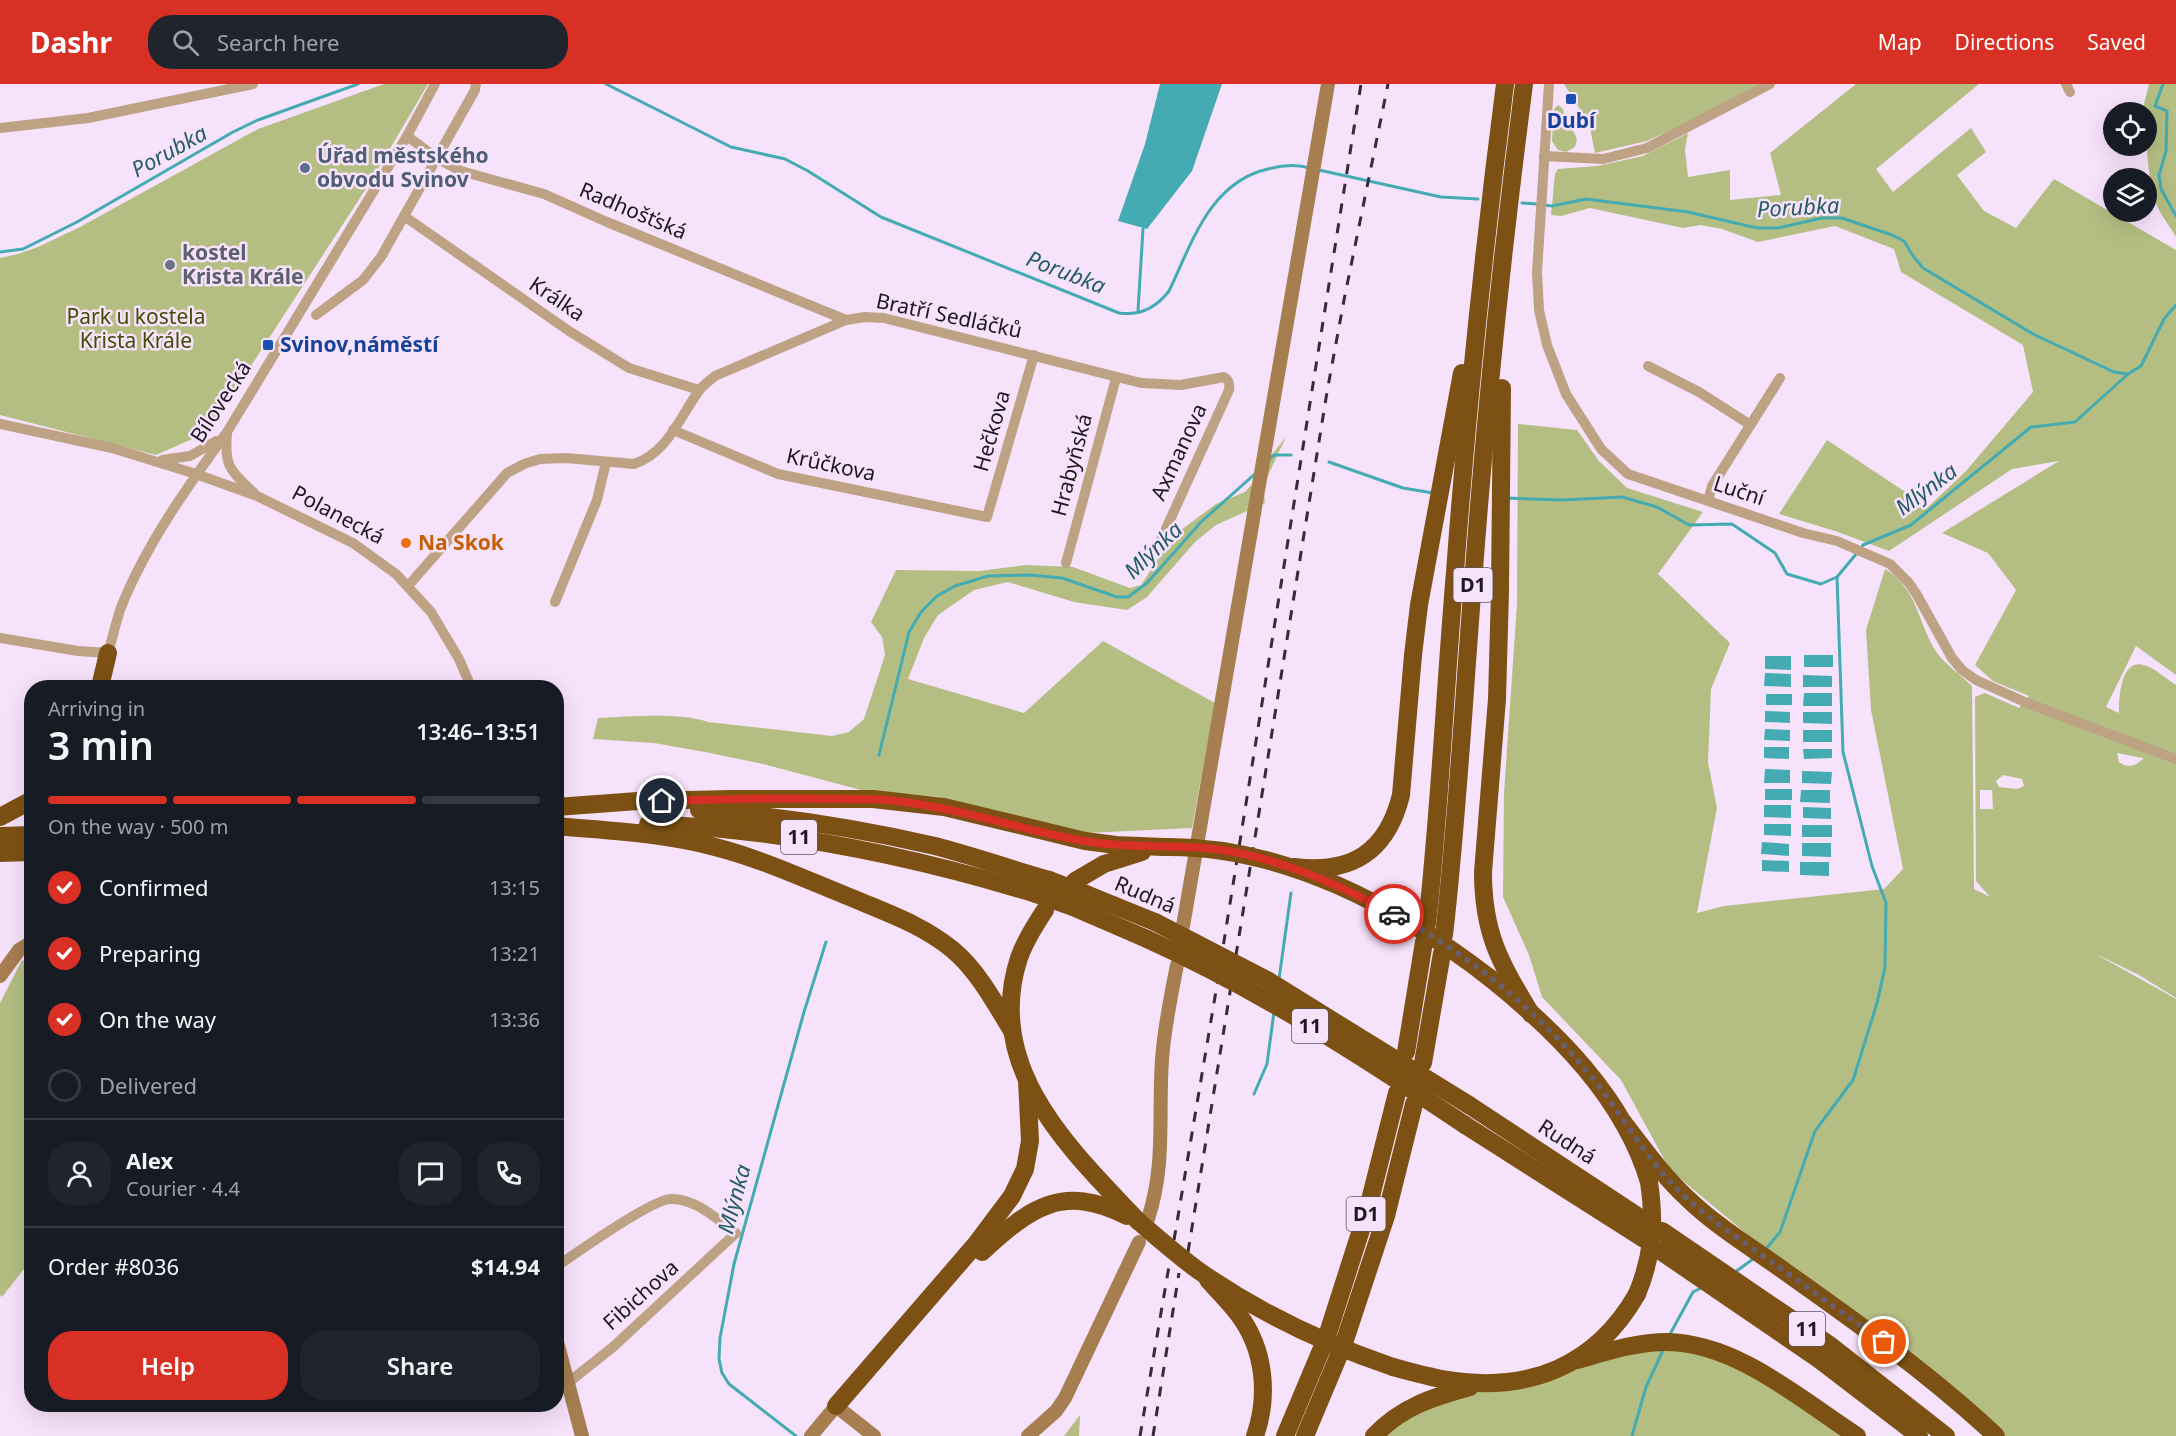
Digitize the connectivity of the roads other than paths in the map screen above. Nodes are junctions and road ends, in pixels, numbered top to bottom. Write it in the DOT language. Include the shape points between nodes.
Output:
graph roads {
  1 [pos="253,84"];
  2 [pos="476,84"];
  3 [pos="1328,84"];
  4 [pos="1505,84"];
  5 [pos="1524,84"];
  6 [pos="1549,84"];
  7 [pos="1770,84"];
  8 [pos="435,85"];
  9 [pos="0,128"];
  10 [pos="407,136"];
  11 [pos="1544,156"];
  12 [pos="438,159"];
  13 [pos="1503,170"];
  14 [pos="404,216"];
  15 [pos="1488,232"];
  16 [pos="1506,234"];
  17 [pos="316,315"];
  18 [pos="846,320"];
  19 [pos="1034,355"];
  20 [pos="1648,366"];
  21 [pos="1224,377"];
  22 [pos="1116,378"];
  23 [pos="1780,378"];
  24 [pos="699,390"];
  25 [pos="0,424"];
  26 [pos="1749,424"];
  27 [pos="673,430"];
  28 [pos="227,432"];
  29 [pos="156,460"];
  30 [pos="606,462"];
  31 [pos="196,474"];
  32 [pos="257,496"];
  33 [pos="1708,501"];
  34 [pos="987,517"];
  35 [pos="1159,544"];
  36 [pos="1066,563"];
  37 [pos="408,586"];
  38 [pos="555,602"];
  39 [pos="0,638"];
  40 [pos="108,653"];
  41 [pos="102,680"];
  42 [pos="468,680"];
  43 [pos="2176,759"];
  44 [pos="24,804"];
  45 [pos="564,806"];
  46 [pos="564,807"];
  47 [pos="0,817"];
  48 [pos="564,826"];
  49 [pos="564,827"];
  50 [pos="24,835"];
  51 [pos="0,836"];
  52 [pos="1164,847"];
  53 [pos="24,852"];
  54 [pos="0,854"];
  55 [pos="1282,866"];
  56 [pos="1081,887"];
  57 [pos="1040,902"];
  58 [pos="1183,926"];
  59 [pos="1151,931"];
  60 [pos="24,947"];
  61 [pos="1177,965"];
  62 [pos="1497,973"];
  63 [pos="0,976"];
  64 [pos="1012,1030"];
  65 [pos="1406,1052"];
  66 [pos="1423,1063"];
  67 [pos="1027,1080"];
  68 [pos="1397,1093"];
  69 [pos="1414,1104"];
  70 [pos="1623,1122"];
  71 [pos="1115,1204"];
  72 [pos="1143,1220"];
  73 [pos="1645,1221"];
  74 [pos="1662,1231"];
  75 [pos="1644,1239"];
  76 [pos="1139,1242"];
  77 [pos="1659,1250"];
  78 [pos="564,1262"];
  79 [pos="1201,1272"];
  80 [pos="904,1329"];
  81 [pos="1333,1344"];
  82 [pos="1577,1360"];
  83 [pos="564,1365"];
  84 [pos="569,1382"];
  85 [pos="1486,1383"];
  86 [pos="836,1406"];
  87 [pos="582,1436"];
  88 [pos="812,1436"];
  89 [pos="874,1436"];
  90 [pos="1028,1436"];
  91 [pos="1254,1436"];
  92 [pos="1285,1436"];
  93 [pos="1305,1436"];
  94 [pos="1374,1436"];
  95 [pos="1857,1436"];
  96 [pos="1919,1436"];
  97 [pos="1946,1436"];
  98 [pos="1996,1436"];
  1 -- 9 [label="street" via="88,118"];
  2 -- 12 [label="street"];
  3 -- 58 [label="street"];
  4 -- 13 [label="highway, D1"];
  5 -- 13 [label="highway, D1"];
  6 -- 11 [label="street, Luční"];
  7 -- 11 [label="street" via="1647,148 1603,159"];
  8 -- 10 [label="street, Bílovecká"];
  10 -- 12 [label="street, Radhošťská"];
  10 -- 28 [label="street, Bílovecká"];
  11 -- 33 [label="street, Luční" via="1537,272 1539,310 1547,345 1566,394 1601,449 1628,474"];
  12 -- 14 [label="street"];
  12 -- 18 [label="street, Radhošťská" via="461,171 544,194"];
  13 -- 15 [label="highway, D1"];
  13 -- 16 [label="highway, D1"];
  14 -- 17 [label="street" via="363,280"];
  14 -- 24 [label="street, Králka" via="569,332 628,368"];
  15 -- 55 [label="highway, bridge" via="1419,605 1401,795 1392,825 1368,853 1343,864"];
  15 -- 65 [label="highway, D1" via="1457,546 1438,809 1425,933"];
  16 -- 62 [label="highway" via="1511,274 1501,411 1497,699 1482,872"];
  16 -- 66 [label="highway, D1" via="1474,569 1457,809 1443,944"];
  18 -- 19 [label="street, Bratří Sedláčků" via="884,318"];
  18 -- 24 [label="street, Bratří Sedláčků" via="715,376"];
  19 -- 22 [label="street, Bratří Sedláčků"];
  19 -- 34 [label="street, Hečkova"];
  20 -- 26 [label="street" via="1700,392"];
  21 -- 22 [label="street, Bratří Sedláčků" via="1173,385"];
  21 -- 35 [label="street, Axmanova" via="1229,390"];
  22 -- 36 [label="street, Hrabyňská"];
  23 -- 26 [label="street"];
  24 -- 27 [label="street, Bratří Sedláčků"];
  25 -- 29 [label="street, Polanecká"];
  26 -- 33 [label="street" via="1712,486"];
  27 -- 30 [label="street, Bratří Sedláčků" via="663,447 642,462"];
  27 -- 34 [label="street, Krůčkova" via="778,474"];
  28 -- 29 [label="street" via="190,456"];
  28 -- 31 [label="street, Bílovecká"];
  28 -- 32 [label="street" via="225,453 230,470"];
  29 -- 31 [label="street, Polanecká"];
  30 -- 37 [label="street, Bratří Sedláčků" via="540,459 507,473"];
  30 -- 38 [label="street" via="597,500"];
  31 -- 32 [label="street, Polanecká"];
  31 -- 40 [label="street, Bílovecká" via="127,593"];
  32 -- 37 [label="street, Polanecká" via="353,543"];
  33 -- 43 [label="street, Luční" via="1837,541 1882,560 1909,583 1952,658 1976,680 2038,708"];
  37 -- 42 [label="street, Polanecká" via="440,625"];
  39 -- 40 [label="street"];
  40 -- 41 [label="highway"];
  44 -- 47 [label="highway"];
  45 -- 52 [label="highway" via="638,801 873,799 944,807 1085,841"];
  46 -- 56 [label="highway, Rudná / 11, bridge" via="679,808 803,821 937,847"];
  48 -- 57 [label="highway, Rudná / 11" via="677,825 829,842 911,859"];
  49 -- 64 [label="highway" via="716,847 906,920 955,952"];
  50 -- 51 [label="highway"];
  52 -- 55 [label="highway, bridge" via="1233,852"];
  52 -- 56 [label="highway" via="1104,864"];
  53 -- 54 [label="highway"];
  55 -- 62 [label="highway, bridge" via="1338,887 1405,920"];
  56 -- 59 [label="highway, Rudná / 11"];
  57 -- 59 [label="highway, Rudná / 11, bridge" via="1073,907"];
  57 -- 64 [label="highway" via="1019,958 1012,992"];
  59 -- 73 [label="highway, Rudná / 11, bridge" via="1267,980 1469,1105"];
  59 -- 75 [label="highway, Rudná / 11, bridge" via="1386,1073"];
  60 -- 63 [label="street"];
  61 -- 72 [label="street" via="1162,1059 1160,1174 1156,1196"];
  62 -- 70 [label="highway" via="1531,1014 1576,1058"];
  64 -- 67 [label="highway"];
  67 -- 71 [label="highway" via="1059,1134"];
  67 -- 80 [label="highway" via="1029,1155 1019,1183 996,1221"];
  68 -- 81 [label="highway, D1"];
  69 -- 81 [label="highway, D1" via="1386,1216"];
  70 -- 82 [label="highway, bridge" via="1638,1150 1648,1182 1653,1211 1652,1242 1646,1271 1626,1312 1604,1339"];
  70 -- 98 [label="highway" via="1690,1201 1940,1385"];
  71 -- 72 [label="highway"];
  71 -- 80 [label="highway" via="1071,1200 1033,1211 1012,1225"];
  72 -- 79 [label="highway, bridge"];
  74 -- 97 [label="highway, 11" via="1831,1346"];
  76 -- 90 [label="street" via="1065,1398"];
  77 -- 96 [label="highway, 11" via="1820,1360"];
  78 -- 84 [label="street, Fibichova" via="628,1220 671,1198 691,1203 736,1233 613,1347"];
  79 -- 85 [label="highway, bridge" via="1285,1322 1343,1349 1445,1380"];
  79 -- 91 [label="highway, bridge" via="1247,1327 1261,1364 1263,1399"];
  80 -- 86 [label="highway"];
  81 -- 92 [label="highway, D1"];
  81 -- 93 [label="highway, D1"];
  82 -- 85 [label="highway" via="1542,1374"];
  82 -- 95 [label="highway" via="1647,1343 1705,1346 1744,1362"];
  83 -- 84 [label="street"];
  84 -- 87 [label="street"];
  85 -- 94 [label="highway" via="1415,1405 1394,1417"];
  86 -- 88 [label="street"];
  86 -- 89 [label="street"];
}
